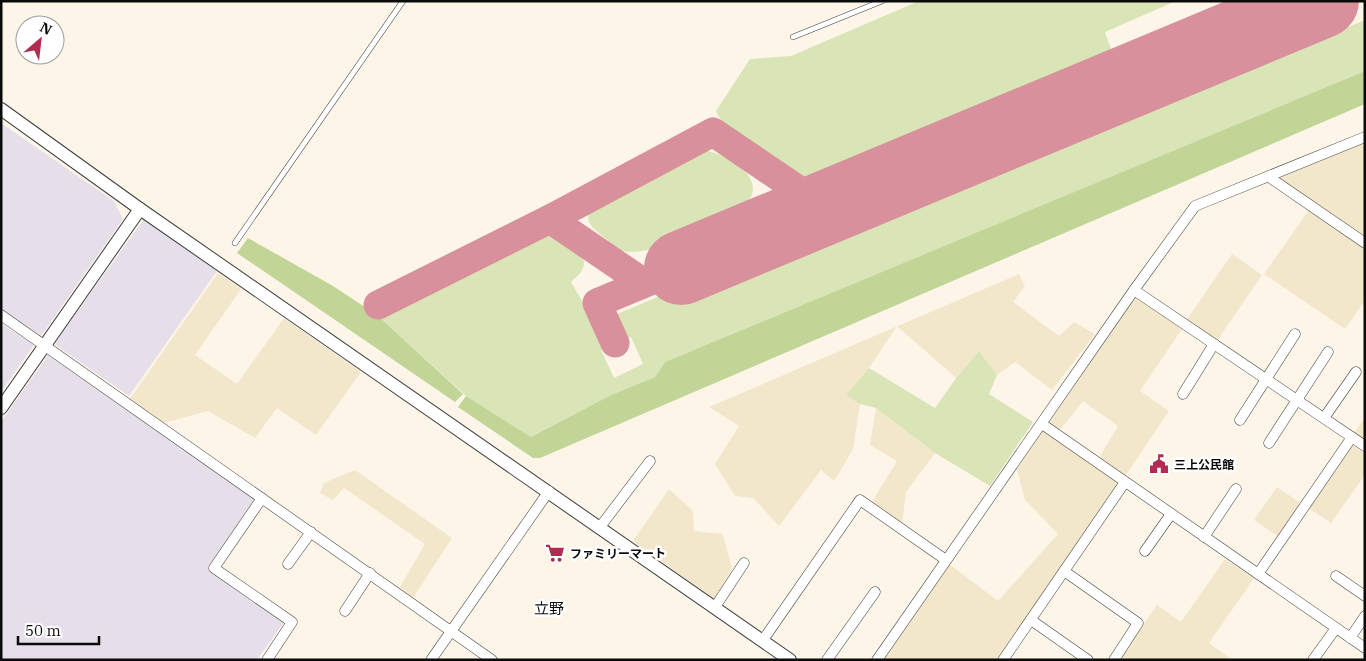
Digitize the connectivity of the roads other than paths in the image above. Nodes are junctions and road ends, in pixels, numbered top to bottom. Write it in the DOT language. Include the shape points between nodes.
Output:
graph roads {
  1 [pos="403,1"];
  2 [pos="882,1"];
  3 [pos="793,37"];
  4 [pos="1,109"];
  5 [pos="1365,137"];
  6 [pos="1269,177"];
  7 [pos="140,209"];
  8 [pos="235,243"];
  9 [pos="1365,243"];
  10 [pos="1134,290"];
  11 [pos="1,315"];
  12 [pos="1295,334"];
  13 [pos="1214,344"];
  14 [pos="45,345"];
  15 [pos="1328,352"];
  16 [pos="1356,372"];
  17 [pos="1266,379"];
  18 [pos="1183,394"];
  19 [pos="1297,400"];
  20 [pos="1,408"];
  21 [pos="1324,418"];
  22 [pos="1240,420"];
  23 [pos="1042,424"];
  24 [pos="1352,437"];
  25 [pos="1269,443"];
  26 [pos="1365,446"];
  27 [pos="650,461"];
  28 [pos="1125,482"];
  29 [pos="1236,489"];
  30 [pos="549,491"];
  31 [pos="262,498"];
  32 [pos="1171,514"];
  33 [pos="600,527"];
  34 [pos="311,532"];
  35 [pos="1204,536"];
  36 [pos="1145,552"];
  37 [pos="946,560"];
  38 [pos="744,563"];
  39 [pos="288,564"];
  40 [pos="1064,571"];
  41 [pos="370,573"];
  42 [pos="1258,574"];
  43 [pos="1336,576"];
  44 [pos="874,592"];
  45 [pos="1365,596"];
  46 [pos="715,607"];
  47 [pos="345,610"];
  48 [pos="1365,616"];
  49 [pos="1031,620"];
  50 [pos="1336,628"];
  51 [pos="452,631"];
  52 [pos="1350,638"];
  53 [pos="762,640"];
  54 [pos="1365,648"];
  55 [pos="267,660"];
  56 [pos="431,660"];
  57 [pos="492,660"];
  58 [pos="790,660"];
  59 [pos="827,660"];
  60 [pos="877,660"];
  61 [pos="1003,660"];
  62 [pos="1088,660"];
  63 [pos="1114,660"];
  64 [pos="1313,660"];
  1 -- 8 [label="lane"];
  2 -- 3 [label="lane"];
  4 -- 7 [label="street"];
  5 -- 6 [label="street"];
  6 -- 9 [label="street"];
  6 -- 10 [label="street" via="1195,206"];
  7 -- 14 [label="street"];
  7 -- 30 [label="street"];
  10 -- 13 [label="street"];
  10 -- 23 [label="street"];
  11 -- 14 [label="street"];
  12 -- 17 [label="street"];
  13 -- 17 [label="street"];
  13 -- 18 [label="street"];
  14 -- 20 [label="street"];
  14 -- 31 [label="street"];
  15 -- 19 [label="street"];
  16 -- 21 [label="street"];
  17 -- 19 [label="street"];
  17 -- 22 [label="street"];
  19 -- 21 [label="street"];
  19 -- 25 [label="street"];
  21 -- 24 [label="street"];
  23 -- 28 [label="street"];
  23 -- 37 [label="street"];
  24 -- 26 [label="street"];
  24 -- 42 [label="street"];
  27 -- 33 [label="street"];
  28 -- 32 [label="street"];
  28 -- 40 [label="street"];
  29 -- 35 [label="street"];
  30 -- 33 [label="street"];
  30 -- 51 [label="street"];
  31 -- 34 [label="street"];
  31 -- 55 [label="street" via="214,568 292,622"];
  32 -- 35 [label="street"];
  32 -- 36 [label="street"];
  33 -- 46 [label="street"];
  34 -- 39 [label="street"];
  34 -- 41 [label="street"];
  35 -- 42 [label="street"];
  37 -- 53 [label="street" via="860,500"];
  37 -- 60 [label="street"];
  38 -- 46 [label="street"];
  40 -- 49 [label="street"];
  40 -- 63 [label="street" via="1138,623"];
  41 -- 47 [label="street"];
  41 -- 51 [label="street"];
  42 -- 50 [label="street"];
  43 -- 45 [label="street"];
  44 -- 59 [label="street"];
  46 -- 53 [label="street"];
  48 -- 52 [label="street"];
  49 -- 61 [label="street"];
  49 -- 62 [label="street"];
  50 -- 52 [label="street"];
  50 -- 64 [label="street"];
  51 -- 56 [label="street"];
  51 -- 57 [label="street"];
  52 -- 54 [label="street"];
  53 -- 58 [label="street"];
}
